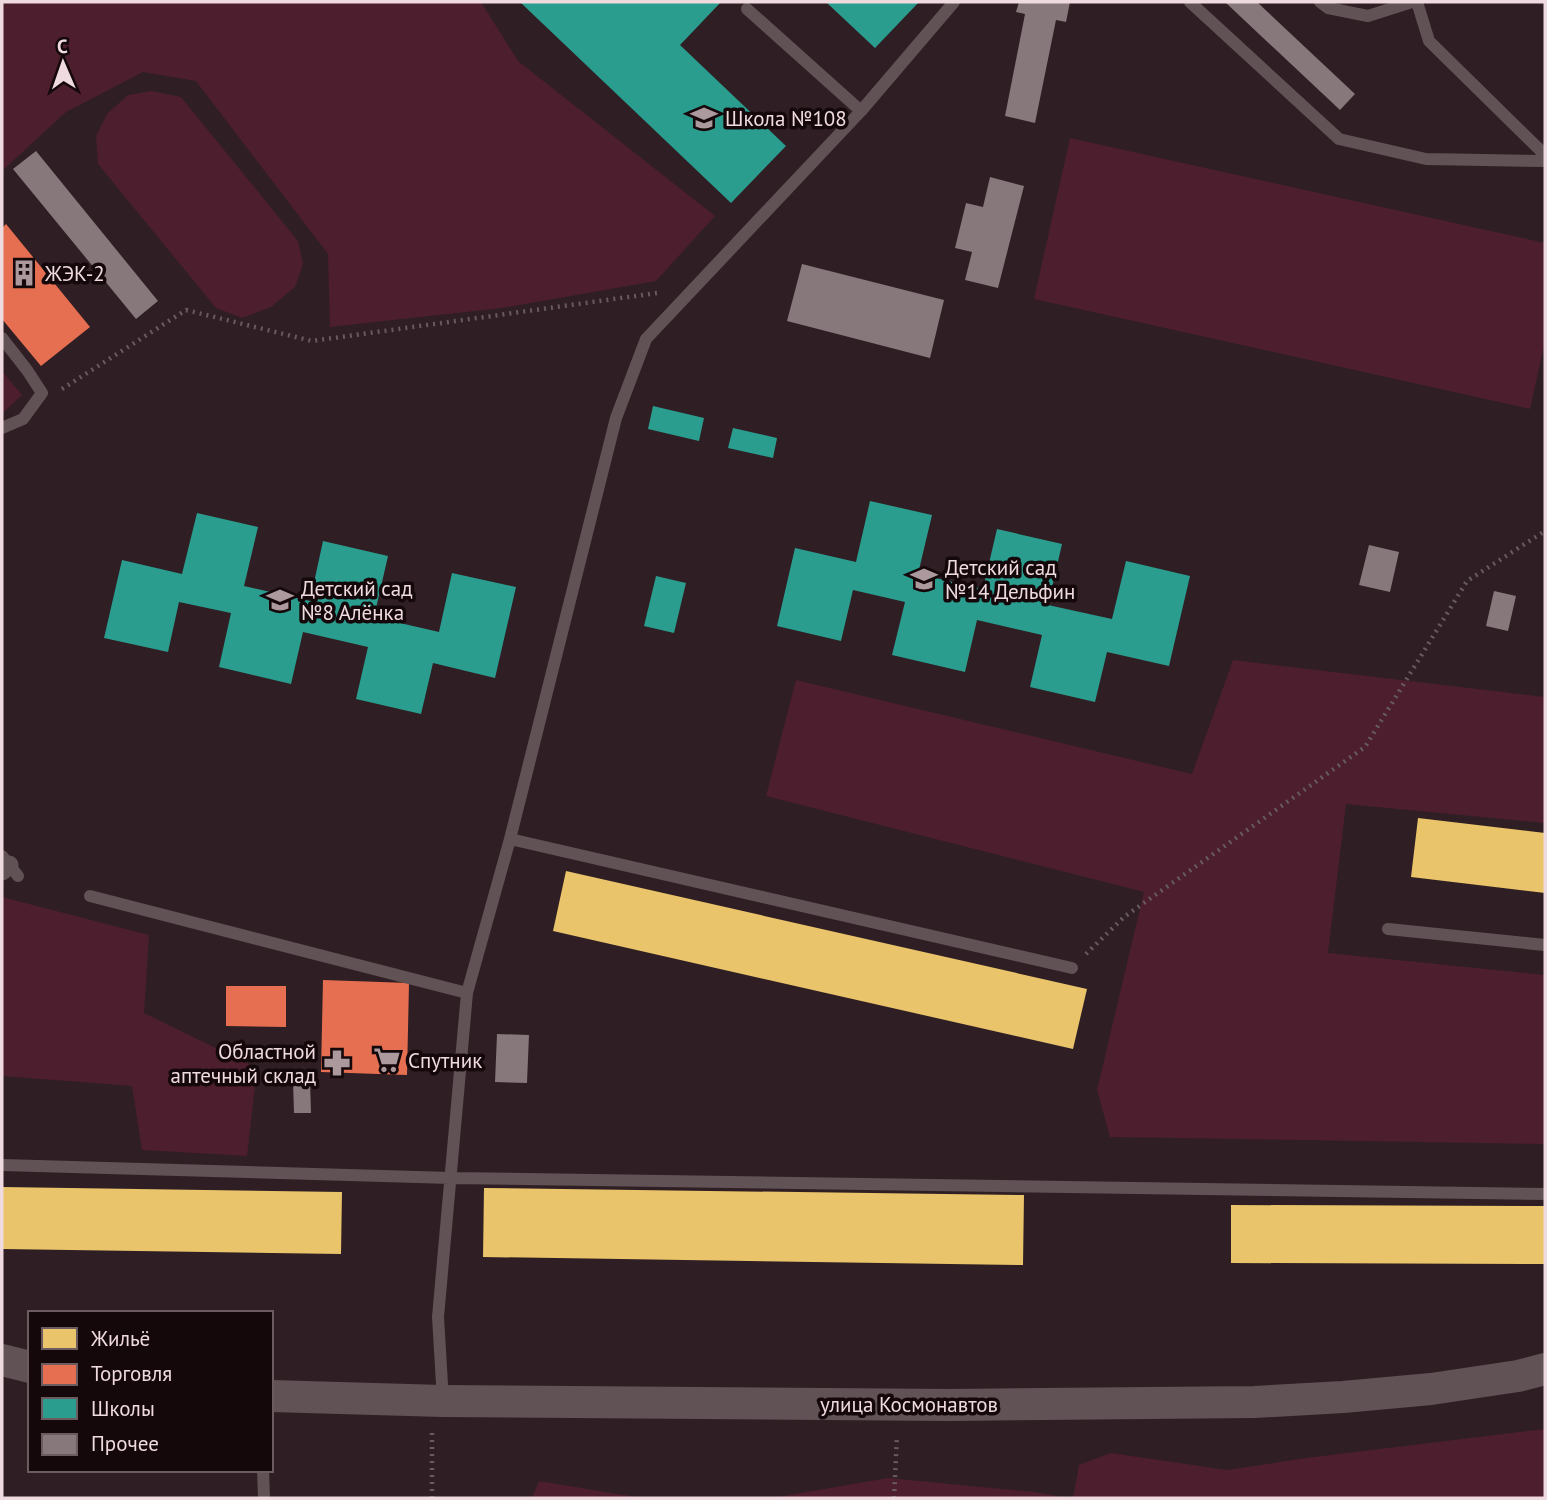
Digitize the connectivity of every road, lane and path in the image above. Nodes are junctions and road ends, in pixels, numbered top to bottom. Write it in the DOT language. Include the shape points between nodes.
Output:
graph roads {
  1 [pos="954,2"];
  2 [pos="1190,2"];
  3 [pos="1320,2"];
  4 [pos="1415,2"];
  5 [pos="747,9"];
  6 [pos="861,111"];
  7 [pos="1545,158"];
  8 [pos="694,288"];
  9 [pos="2,338"];
  10 [pos="31,408"];
  11 [pos="2,428"];
  12 [pos="1545,531"];
  13 [pos="510,839"];
  14 [pos="90,896"];
  15 [pos="1388,929"];
  16 [pos="1545,945"];
  17 [pos="1072,968"];
  18 [pos="467,993"];
  19 [pos="2,1165"];
  20 [pos="451,1178"];
  21 [pos="1545,1194"];
  22 [pos="2,1360"];
  23 [pos="28,1366"];
  24 [pos="1545,1369"];
  25 [pos="273,1396"];
  26 [pos="443,1401"];
  27 [pos="897,1404"];
  28 [pos="263,1472"];
  29 [pos="264,1498"];
  30 [pos="432,1498"];
  31 [pos="894,1498"];
  1 -- 6 [label="lane"];
  2 -- 7 [label="lane" via="1339,139 1426,159"];
  3 -- 4 [label="lane" via="1328,8 1368,16"];
  4 -- 7 [label="lane" via="1429,41"];
  5 -- 6 [label="lane"];
  6 -- 8 [label="lane"];
  8 -- 10 [label="path" via="312,341 186,310"];
  8 -- 13 [label="lane" via="646,339 616,418"];
  9 -- 10 [label="lane" via="42,393"];
  10 -- 11 [label="lane" via="23,419"];
  12 -- 17 [label="path" via="1467,582 1365,747 1124,917"];
  13 -- 17 [label="lane"];
  13 -- 18 [label="lane"];
  14 -- 18 [label="lane"];
  15 -- 16 [label="lane"];
  18 -- 20 [label="lane"];
  19 -- 20 [label="lane"];
  20 -- 21 [label="lane"];
  20 -- 26 [label="lane" via="438,1317"];
  22 -- 23 [label="street"];
  24 -- 27 [label="street, улица Космонавтов" via="1431,1389 1318,1399"];
  25 -- 26 [label="street, улица Космонавтов"];
  26 -- 27 [label="street, улица Космонавтов"];
  26 -- 30 [label="path" via="431,1435"];
  27 -- 31 [label="path"];
  28 -- 29 [label="lane"];
}
